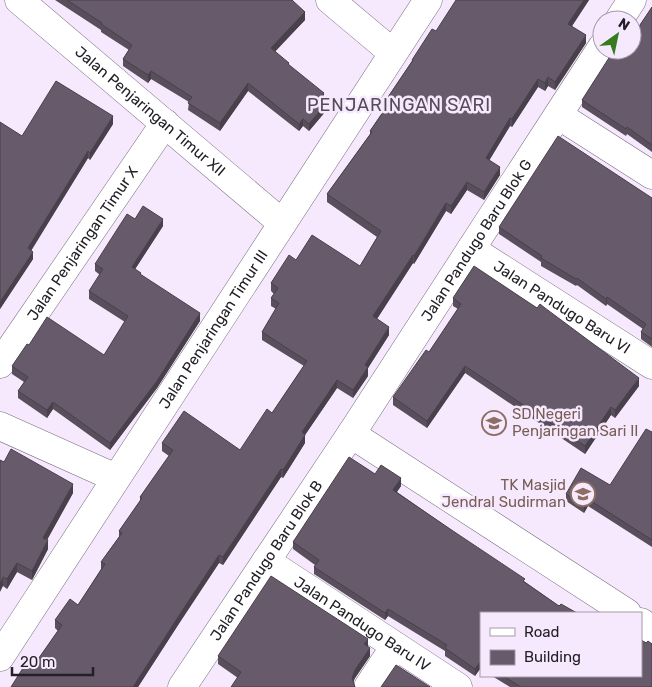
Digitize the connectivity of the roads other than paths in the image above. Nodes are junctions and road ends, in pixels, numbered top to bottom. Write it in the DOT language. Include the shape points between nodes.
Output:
graph roads {
  1 [pos="19,0"];
  2 [pos="330,0"];
  3 [pos="428,0"];
  4 [pos="393,53"];
  5 [pos="594,60"];
  6 [pos="558,115"];
  7 [pos="165,123"];
  8 [pos="652,175"];
  9 [pos="282,223"];
  10 [pos="471,249"];
  11 [pos="0,364"];
  12 [pos="652,365"];
  13 [pos="0,426"];
  14 [pos="351,434"];
  15 [pos="116,478"];
  16 [pos="266,561"];
  17 [pos="625,612"];
  18 [pos="396,646"];
  19 [pos="0,657"];
  20 [pos="182,687"];
  21 [pos="368,687"];
  22 [pos="458,687"];
  1 -- 7 [label="street, Jalan Penjaringan Timur XII"];
  2 -- 4 [label="street"];
  3 -- 4 [label="street, Jalan Penjaringan Timur III"];
  4 -- 9 [label="street, Jalan Penjaringan Timur III"];
  5 -- 6 [label="street, Jalan Pandugo Baru Blok G"];
  6 -- 8 [label="street"];
  6 -- 10 [label="street, Jalan Pandugo Baru Blok G"];
  7 -- 9 [label="street, Jalan Penjaringan Timur XII"];
  7 -- 11 [label="street, Jalan Penjaringan Timur X"];
  9 -- 15 [label="street, Jalan Penjaringan Timur III"];
  10 -- 12 [label="street, Jalan Pandugo Baru VI"];
  10 -- 14 [label="street, Jalan Pandugo Baru Blok G"];
  13 -- 15 [label="street"];
  14 -- 16 [label="street, Jalan Pandugo Baru Blok B"];
  14 -- 17 [label="street"];
  15 -- 19 [label="street, Jalan Penjaringan Timur III"];
  16 -- 18 [label="street, Jalan Pandugo Baru IV"];
  16 -- 20 [label="street, Jalan Pandugo Baru Blok B"];
  18 -- 21 [label="street"];
  18 -- 22 [label="street, Jalan Pandugo Baru IV"];
}
